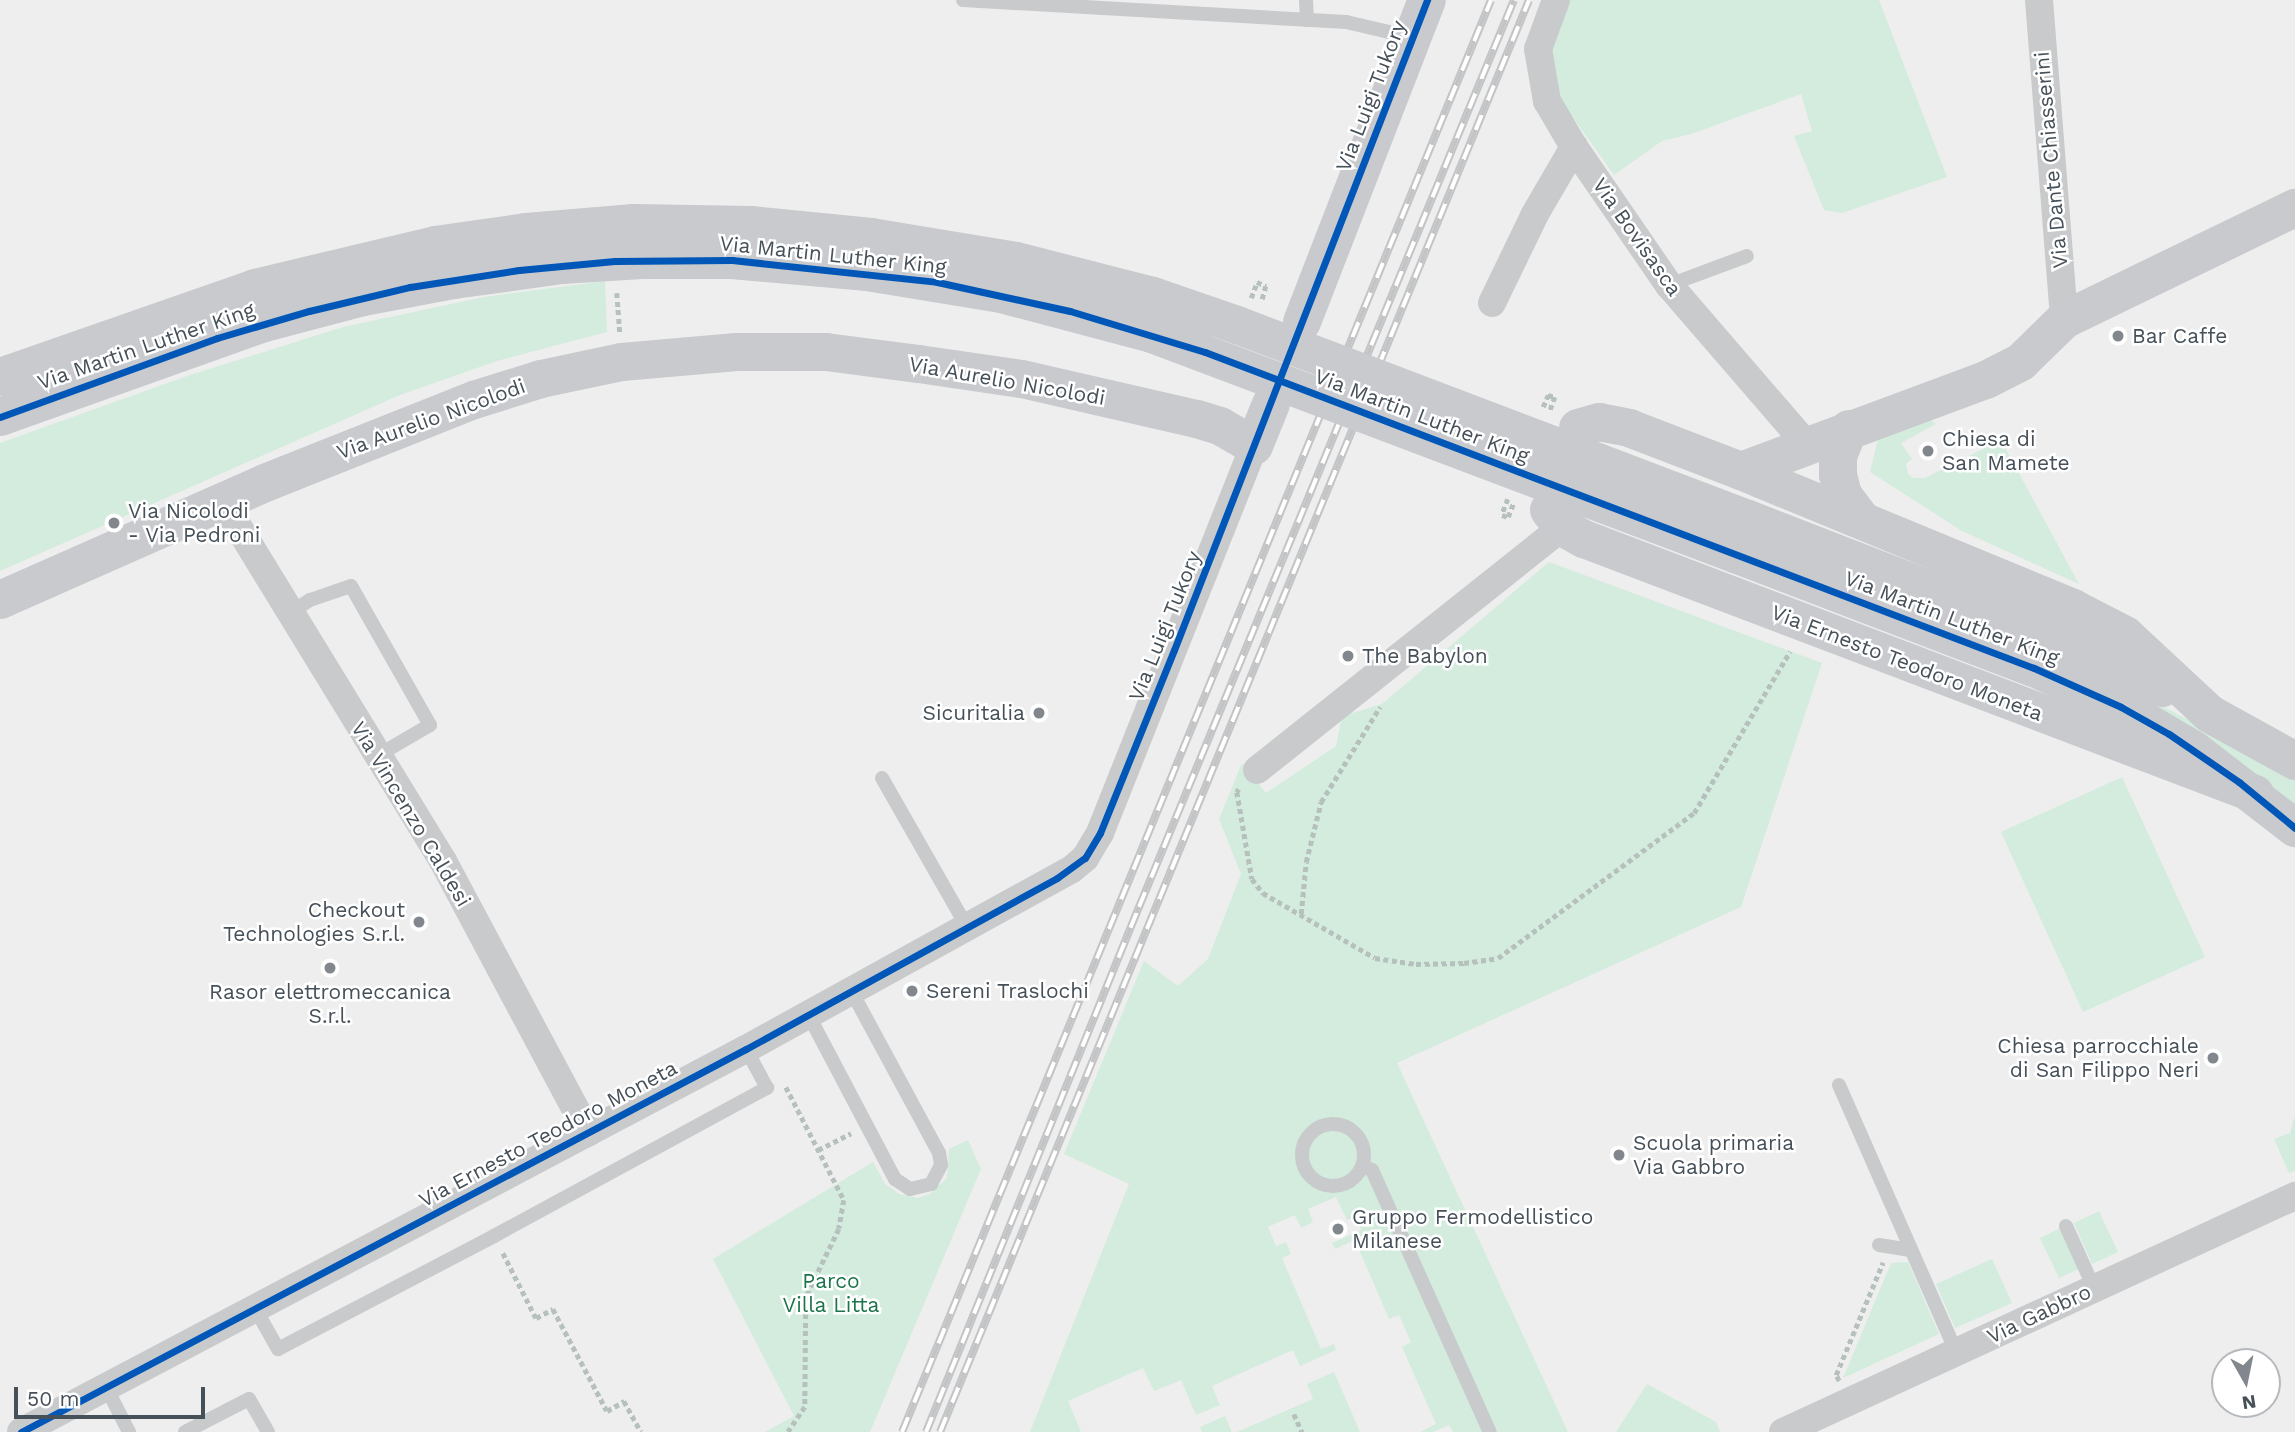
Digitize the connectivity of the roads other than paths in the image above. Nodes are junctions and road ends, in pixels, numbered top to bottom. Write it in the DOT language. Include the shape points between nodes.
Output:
graph roads {
  1 [pos="963,0"];
  2 [pos="1306,0"];
  3 [pos="1427,0"];
  4 [pos="1556,0"];
  5 [pos="2039,0"];
  6 [pos="1307,20"];
  7 [pos="1412,37"];
  8 [pos="1574,148"];
  9 [pos="2295,208"];
  10 [pos="869,254"];
  11 [pos="1747,256"];
  12 [pos="1669,285"];
  13 [pos="1492,303"];
  14 [pos="2064,320"];
  15 [pos="1302,322"];
  16 [pos="0,377"];
  17 [pos="1270,404"];
  18 [pos="0,416"];
  19 [pos="1564,420"];
  20 [pos="1849,429"];
  21 [pos="1807,445"];
  22 [pos="1254,446"];
  23 [pos="1741,471"];
  24 [pos="223,502"];
  25 [pos="1542,514"];
  26 [pos="1862,520"];
  27 [pos="1742,536"];
  28 [pos="0,600"];
  29 [pos="289,614"];
  30 [pos="2210,714"];
  31 [pos="377,756"];
  32 [pos="2295,761"];
  33 [pos="1257,770"];
  34 [pos="882,778"];
  35 [pos="2255,794"];
  36 [pos="2295,828"];
  37 [pos="1085,858"];
  38 [pos="967,927"];
  39 [pos="852,990"];
  40 [pos="808,1014"];
  41 [pos="754,1044"];
  42 [pos="1839,1085"];
  43 [pos="588,1133"];
  44 [pos="1363,1166"];
  45 [pos="2295,1196"];
  46 [pos="2066,1226"];
  47 [pos="1884,1246"];
  48 [pos="1911,1250"];
  49 [pos="2094,1289"];
  50 [pos="256,1310"];
  51 [pos="1956,1352"];
  52 [pos="106,1387"];
  53 [pos="21,1432"];
  54 [pos="129,1432"];
  55 [pos="185,1432"];
  56 [pos="268,1432"];
  57 [pos="1490,1432"];
  58 [pos="1783,1432"];
  1 -- 6 [label="lane"];
  2 -- 6 [label="lane"];
  3 -- 7 [label="street, Via Luigi Tukory"];
  4 -- 8 [label="street, Via Bovisasca" via="1538,49 1547,101"];
  5 -- 14 [label="street, Via Dante Chiasserini"];
  6 -- 7 [label="lane" via="1346,22"];
  7 -- 15 [label="street, Via Luigi Tukory"];
  8 -- 12 [label="street, Via Bovisasca"];
  8 -- 13 [label="street" via="1535,214"];
  9 -- 14 [label="street"];
  10 -- 16 [label="street, Via Martin Luther King" via="751,225 634,223 526,232 435,245 255,288"];
  10 -- 18 [label="street, Via Martin Luther King" via="642,260 551,266 454,280 363,297 264,323"];
  10 -- 27 [label="street, Via Martin Luther King, bridge" via="1152,334"];
  11 -- 12 [label="lane"];
  12 -- 21 [label="street, Via Bovisasca"];
  14 -- 20 [label="street" via="2021,362 1986,380"];
  17 -- 22 [label="street, Via Luigi Tukory"];
  19 -- 23 [label="street" via="1618,425"];
  20 -- 21 [label="street"];
  20 -- 26 [label="street" via="1838,456 1838,475 1843,495"];
  21 -- 23 [label="street"];
  22 -- 24 [label="street, Via Aurelio Nicolodi" via="1220,426 1197,419 1022,379 813,352 737,352 622,362 541,379 474,400"];
  22 -- 37 [label="street, Via Luigi Tukory" via="1105,821"];
  23 -- 26 [label="street"];
  24 -- 28 [label="street, Via Aurelio Nicolodi"];
  24 -- 29 [label="street, Via Vincenzo Caldesi"];
  25 -- 33 [label="street"];
  25 -- 35 [label="street, Via Ernesto Teodoro Moneta" via="1584,540"];
  26 -- 30 [label="street" via="2073,608 2124,635"];
  27 -- 30 [label="street, Via Martin Luther King" via="2090,652"];
  27 -- 35 [label="street, Via Martin Luther King" via="2084,689 2169,734"];
  29 -- 31 [label="street, Via Vincenzo Caldesi"];
  29 -- 31 [label="lane" via="310,600 351,586 430,725"];
  30 -- 32 [label="street"];
  31 -- 43 [label="street, Via Vincenzo Caldesi" via="443,861"];
  34 -- 38 [label="lane"];
  35 -- 36 [label="street"];
  37 -- 38 [label="street, Via Ernesto Teodoro Moneta"];
  38 -- 39 [label="street, Via Ernesto Teodoro Moneta"];
  39 -- 40 [label="street, Via Ernesto Teodoro Moneta"];
  39 -- 40 [label="lane" via="939,1153 937,1177 923,1188 900,1184"];
  40 -- 41 [label="street, Via Ernesto Teodoro Moneta"];
  41 -- 43 [label="street, Via Ernesto Teodoro Moneta"];
  41 -- 50 [label="lane" via="768,1088 506,1229 278,1349"];
  42 -- 48 [label="lane"];
  43 -- 50 [label="street, Via Ernesto Teodoro Moneta"];
  44 -- 44 [label="lane" via="1348,1183 1321,1184 1305,1168 1305,1142 1326,1124 1347,1126 1363,1142"];
  44 -- 57 [label="lane" via="1372,1170"];
  45 -- 49 [label="street, Via Gabbro"];
  46 -- 49 [label="lane"];
  47 -- 48 [label="lane"];
  48 -- 51 [label="lane"];
  49 -- 51 [label="street, Via Gabbro"];
  50 -- 52 [label="street, Via Ernesto Teodoro Moneta"];
  51 -- 58 [label="street, Via Gabbro"];
  52 -- 53 [label="street, Via Ernesto Teodoro Moneta"];
  52 -- 54 [label="lane"];
  55 -- 56 [label="lane" via="249,1399"];
}
